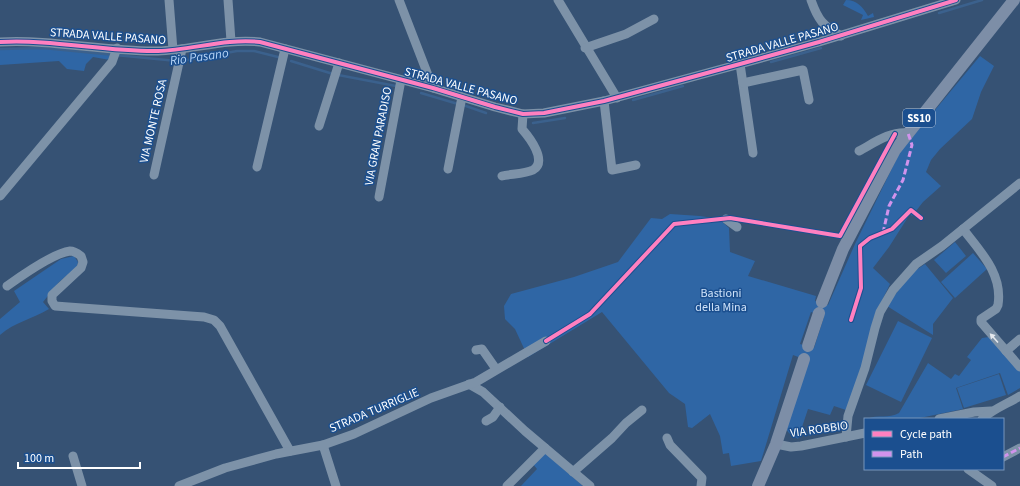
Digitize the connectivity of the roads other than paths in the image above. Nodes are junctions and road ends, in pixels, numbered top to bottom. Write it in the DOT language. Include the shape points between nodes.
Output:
graph roads {
  1 [pos="169,0"];
  2 [pos="228,0"];
  3 [pos="399,0"];
  4 [pos="558,0"];
  5 [pos="810,0"];
  6 [pos="956,0"];
  7 [pos="1014,0"];
  8 [pos="654,19"];
  9 [pos="841,36"];
  10 [pos="231,41"];
  11 [pos="0,42"];
  12 [pos="585,48"];
  13 [pos="285,49"];
  14 [pos="178,52"];
  15 [pos="116,53"];
  16 [pos="740,64"];
  17 [pos="337,67"];
  18 [pos="401,80"];
  19 [pos="743,83"];
  20 [pos="433,88"];
  21 [pos="617,98"];
  22 [pos="809,100"];
  23 [pos="461,102"];
  24 [pos="604,102"];
  25 [pos="523,114"];
  26 [pos="319,126"];
  27 [pos="908,133"];
  28 [pos="859,151"];
  29 [pos="753,153"];
  30 [pos="257,166"];
  31 [pos="636,166"];
  32 [pos="448,169"];
  33 [pos="154,175"];
  34 [pos="502,176"];
  35 [pos="1020,183"];
  36 [pos="0,196"];
  37 [pos="379,197"];
  38 [pos="726,219"];
  39 [pos="737,227"];
  40 [pos="963,229"];
  41 [pos="7,286"];
  42 [pos="1020,339"];
  43 [pos="546,341"];
  44 [pos="808,346"];
  45 [pos="476,350"];
  46 [pos="1006,351"];
  47 [pos="804,359"];
  48 [pos="1020,367"];
  49 [pos="496,369"];
  50 [pos="468,384"];
  51 [pos="1020,396"];
  52 [pos="500,408"];
  53 [pos="642,410"];
  54 [pos="991,411"];
  55 [pos="946,418"];
  56 [pos="983,418"];
  57 [pos="493,420"];
  58 [pos="864,433"];
  59 [pos="846,437"];
  60 [pos="667,438"];
  61 [pos="776,444"];
  62 [pos="323,445"];
  63 [pos="545,448"];
  64 [pos="1020,448"];
  65 [pos="290,451"];
  66 [pos="73,456"];
  67 [pos="1004,456"];
  68 [pos="974,470"];
  69 [pos="573,472"];
  70 [pos="82,486"];
  71 [pos="179,486"];
  72 [pos="336,486"];
  73 [pos="507,486"];
  74 [pos="590,486"];
  75 [pos="701,486"];
  76 [pos="758,486"];
  77 [pos="992,486"];
  1 -- 14 [label="street, VIA MONTE ROSA"];
  2 -- 10 [label="street"];
  3 -- 20 [label="street"];
  4 -- 12 [label="street"];
  5 -- 9 [label="street" via="826,28"];
  6 -- 9 [label="street, STRADA VALLE PASANO"];
  7 -- 27 [label="main road, SS10"];
  8 -- 12 [label="street" via="626,34"];
  9 -- 16 [label="street, STRADA VALLE PASANO"];
  10 -- 13 [label="street, STRADA VALLE PASANO" via="254,41"];
  10 -- 14 [label="street, STRADA VALLE PASANO"];
  11 -- 15 [label="street, STRADA VALLE PASANO" via="45,41"];
  12 -- 21 [label="street"];
  13 -- 17 [label="street, STRADA VALLE PASANO"];
  13 -- 30 [label="street"];
  14 -- 15 [label="street, STRADA VALLE PASANO"];
  14 -- 33 [label="street, VIA MONTE ROSA" via="178,69"];
  15 -- 36 [label="street"];
  16 -- 19 [label="street"];
  16 -- 21 [label="street, STRADA VALLE PASANO"];
  17 -- 18 [label="street, STRADA VALLE PASANO"];
  17 -- 26 [label="street"];
  18 -- 20 [label="street, STRADA VALLE PASANO"];
  18 -- 37 [label="street, VIA GRAN PARADISO"];
  19 -- 22 [label="street" via="803,70"];
  19 -- 29 [label="street"];
  20 -- 23 [label="street, STRADA VALLE PASANO"];
  21 -- 24 [label="street, STRADA VALLE PASANO"];
  23 -- 25 [label="street, STRADA VALLE PASANO"];
  23 -- 32 [label="street"];
  24 -- 25 [label="street, STRADA VALLE PASANO" via="544,113"];
  24 -- 31 [label="street" via="612,170"];
  25 -- 34 [label="street" via="522,129 533,141 538,157 536,165 532,170"];
  27 -- 28 [label="street" via="900,132 884,137"];
  27 -- 44 [label="main road, SS10" via="895,150 843,249"];
  35 -- 40 [label="street"];
  38 -- 39 [label="street"];
  46 -- 40 [label="street, one-way" via="981,322 981,319 998,305 995,274"];
  40 -- 59 [label="street" via="916,264 880,312 865,368 848,416"];
  41 -- 65 [label="street" via="30,270 69,251 81,256 83,262 81,268 52,295 55,306 204,317 214,320 220,326"];
  42 -- 46 [label="street"];
  43 -- 49 [label="street, STRADA TURRIGLIE"];
  45 -- 49 [label="street" via="482,349"];
  46 -- 48 [label="street"];
  47 -- 61 [label="main road"];
  49 -- 50 [label="street, STRADA TURRIGLIE"];
  50 -- 52 [label="street" via="483,392"];
  50 -- 62 [label="street, STRADA TURRIGLIE"];
  51 -- 54 [label="street"];
  52 -- 57 [label="street"];
  52 -- 63 [label="street"];
  53 -- 69 [label="street"];
  54 -- 55 [label="street"];
  54 -- 56 [label="street"];
  58 -- 59 [label="street, VIA ROBBIO"];
  59 -- 61 [label="street, VIA ROBBIO" via="791,447"];
  60 -- 75 [label="street" via="670,445 702,478"];
  61 -- 76 [label="main road"];
  62 -- 65 [label="street, STRADA TURRIGLIE"];
  62 -- 72 [label="street"];
  63 -- 69 [label="street"];
  63 -- 73 [label="street"];
  64 -- 67 [label="street"];
  65 -- 71 [label="street, STRADA TURRIGLIE" via="225,468"];
  66 -- 70 [label="street"];
  68 -- 77 [label="street"];
  69 -- 74 [label="street"];
}
